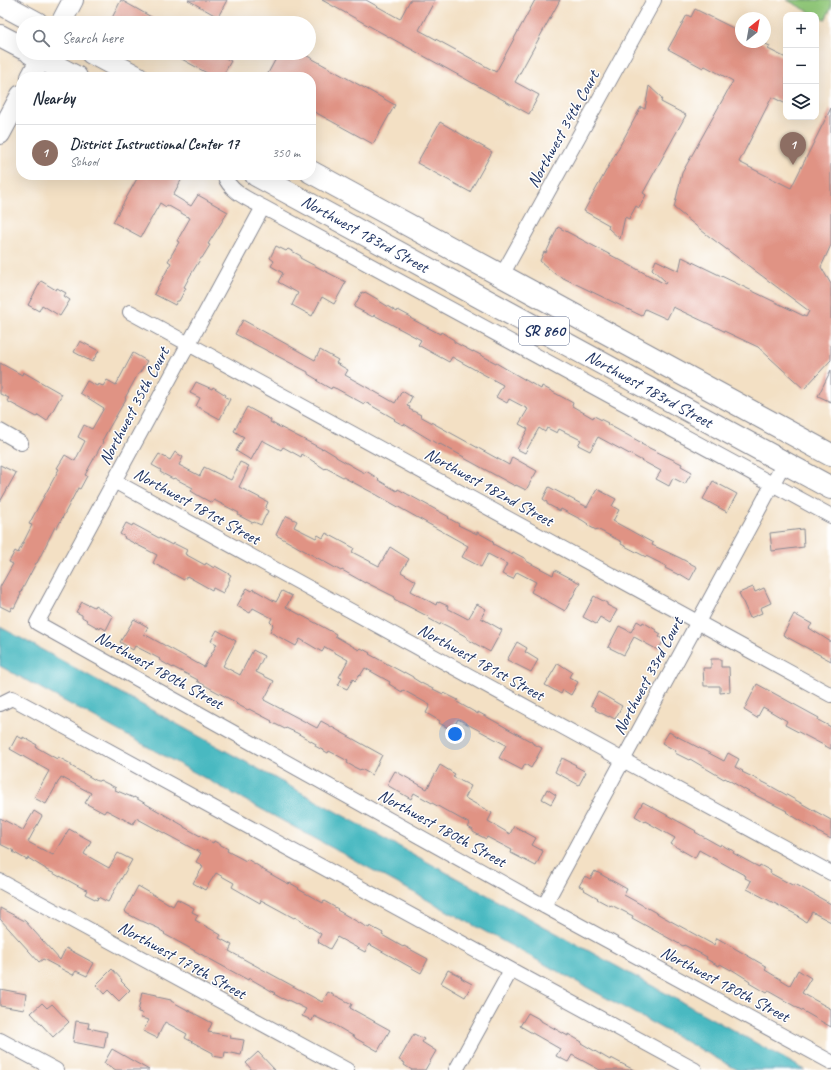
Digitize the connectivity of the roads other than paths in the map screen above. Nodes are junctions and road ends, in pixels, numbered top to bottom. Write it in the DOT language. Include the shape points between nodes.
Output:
graph roads {
  1 [pos="73,0"];
  2 [pos="654,0"];
  3 [pos="0,3"];
  4 [pos="24,16"];
  5 [pos="65,16"];
  6 [pos="0,36"];
  7 [pos="16,46"];
  8 [pos="38,60"];
  9 [pos="105,60"];
  10 [pos="65,72"];
  11 [pos="128,72"];
  12 [pos="16,104"];
  13 [pos="0,134"];
  14 [pos="316,175"];
  15 [pos="225,180"];
  16 [pos="265,180"];
  17 [pos="263,208"];
  18 [pos="502,275"];
  19 [pos="454,282"];
  20 [pos="130,312"];
  21 [pos="188,343"];
  22 [pos="0,431"];
  23 [pos="21,443"];
  24 [pos="831,456"];
  25 [pos="784,463"];
  26 [pos="114,481"];
  27 [pos="773,484"];
  28 [pos="831,488"];
  29 [pos="831,516"];
  30 [pos="698,622"];
  31 [pos="37,623"];
  32 [pos="831,695"];
  33 [pos="0,704"];
  34 [pos="623,760"];
  35 [pos="831,873"];
  36 [pos="0,881"];
  37 [pos="544,906"];
  38 [pos="511,970"];
  39 [pos="0,1040"];
  40 [pos="831,1062"];
  41 [pos="56,1070"];
  42 [pos="347,1070"];
  43 [pos="456,1070"];
  44 [pos="695,1070"];
  1 -- 5 [label="main road"];
  2 -- 18 [label="street, Northwest 34th Court"];
  3 -- 4 [label="main road"];
  6 -- 7 [label="main road"];
  8 -- 10 [label="main road"];
  9 -- 11 [label="main road"];
  12 -- 13 [label="main road"];
  14 -- 18 [label="main road, Northwest 183rd Street / SR 860"];
  15 -- 17 [label="street" via="233,190"];
  16 -- 19 [label="main road, Northwest 183rd Street / SR 860"];
  17 -- 21 [label="street, Northwest 35th Court"];
  17 -- 27 [label="street"];
  18 -- 19 [label="main road" via="480,282"];
  18 -- 24 [label="main road, Northwest 183rd Street / SR 860"];
  19 -- 25 [label="main road, Northwest 183rd Street / SR 860"];
  20 -- 21 [label="street, Northwest 182nd Street"];
  21 -- 26 [label="street, Northwest 35th Court"];
  21 -- 30 [label="street, Northwest 182nd Street"];
  22 -- 23 [label="street"];
  24 -- 25 [label="main road" via="798,458"];
  25 -- 27 [label="street, Northwest 33rd Court"];
  25 -- 28 [label="main road, Northwest 183rd Street / SR 860"];
  26 -- 31 [label="street, Northwest 35th Court"];
  26 -- 34 [label="street, Northwest 181st Street"];
  27 -- 29 [label="street"];
  27 -- 30 [label="street, Northwest 33rd Court"];
  30 -- 32 [label="street, Northwest 182nd Street"];
  30 -- 34 [label="street, Northwest 33rd Court"];
  31 -- 37 [label="street, Northwest 180th Street"];
  33 -- 38 [label="street" via="12,698"];
  34 -- 35 [label="street, Northwest 181st Street"];
  34 -- 37 [label="street, Northwest 33rd Court"];
  36 -- 42 [label="street, Northwest 179th Street"];
  37 -- 40 [label="street, Northwest 180th Street"];
  38 -- 43 [label="street"];
  38 -- 44 [label="street"];
  39 -- 41 [label="street"];
}
